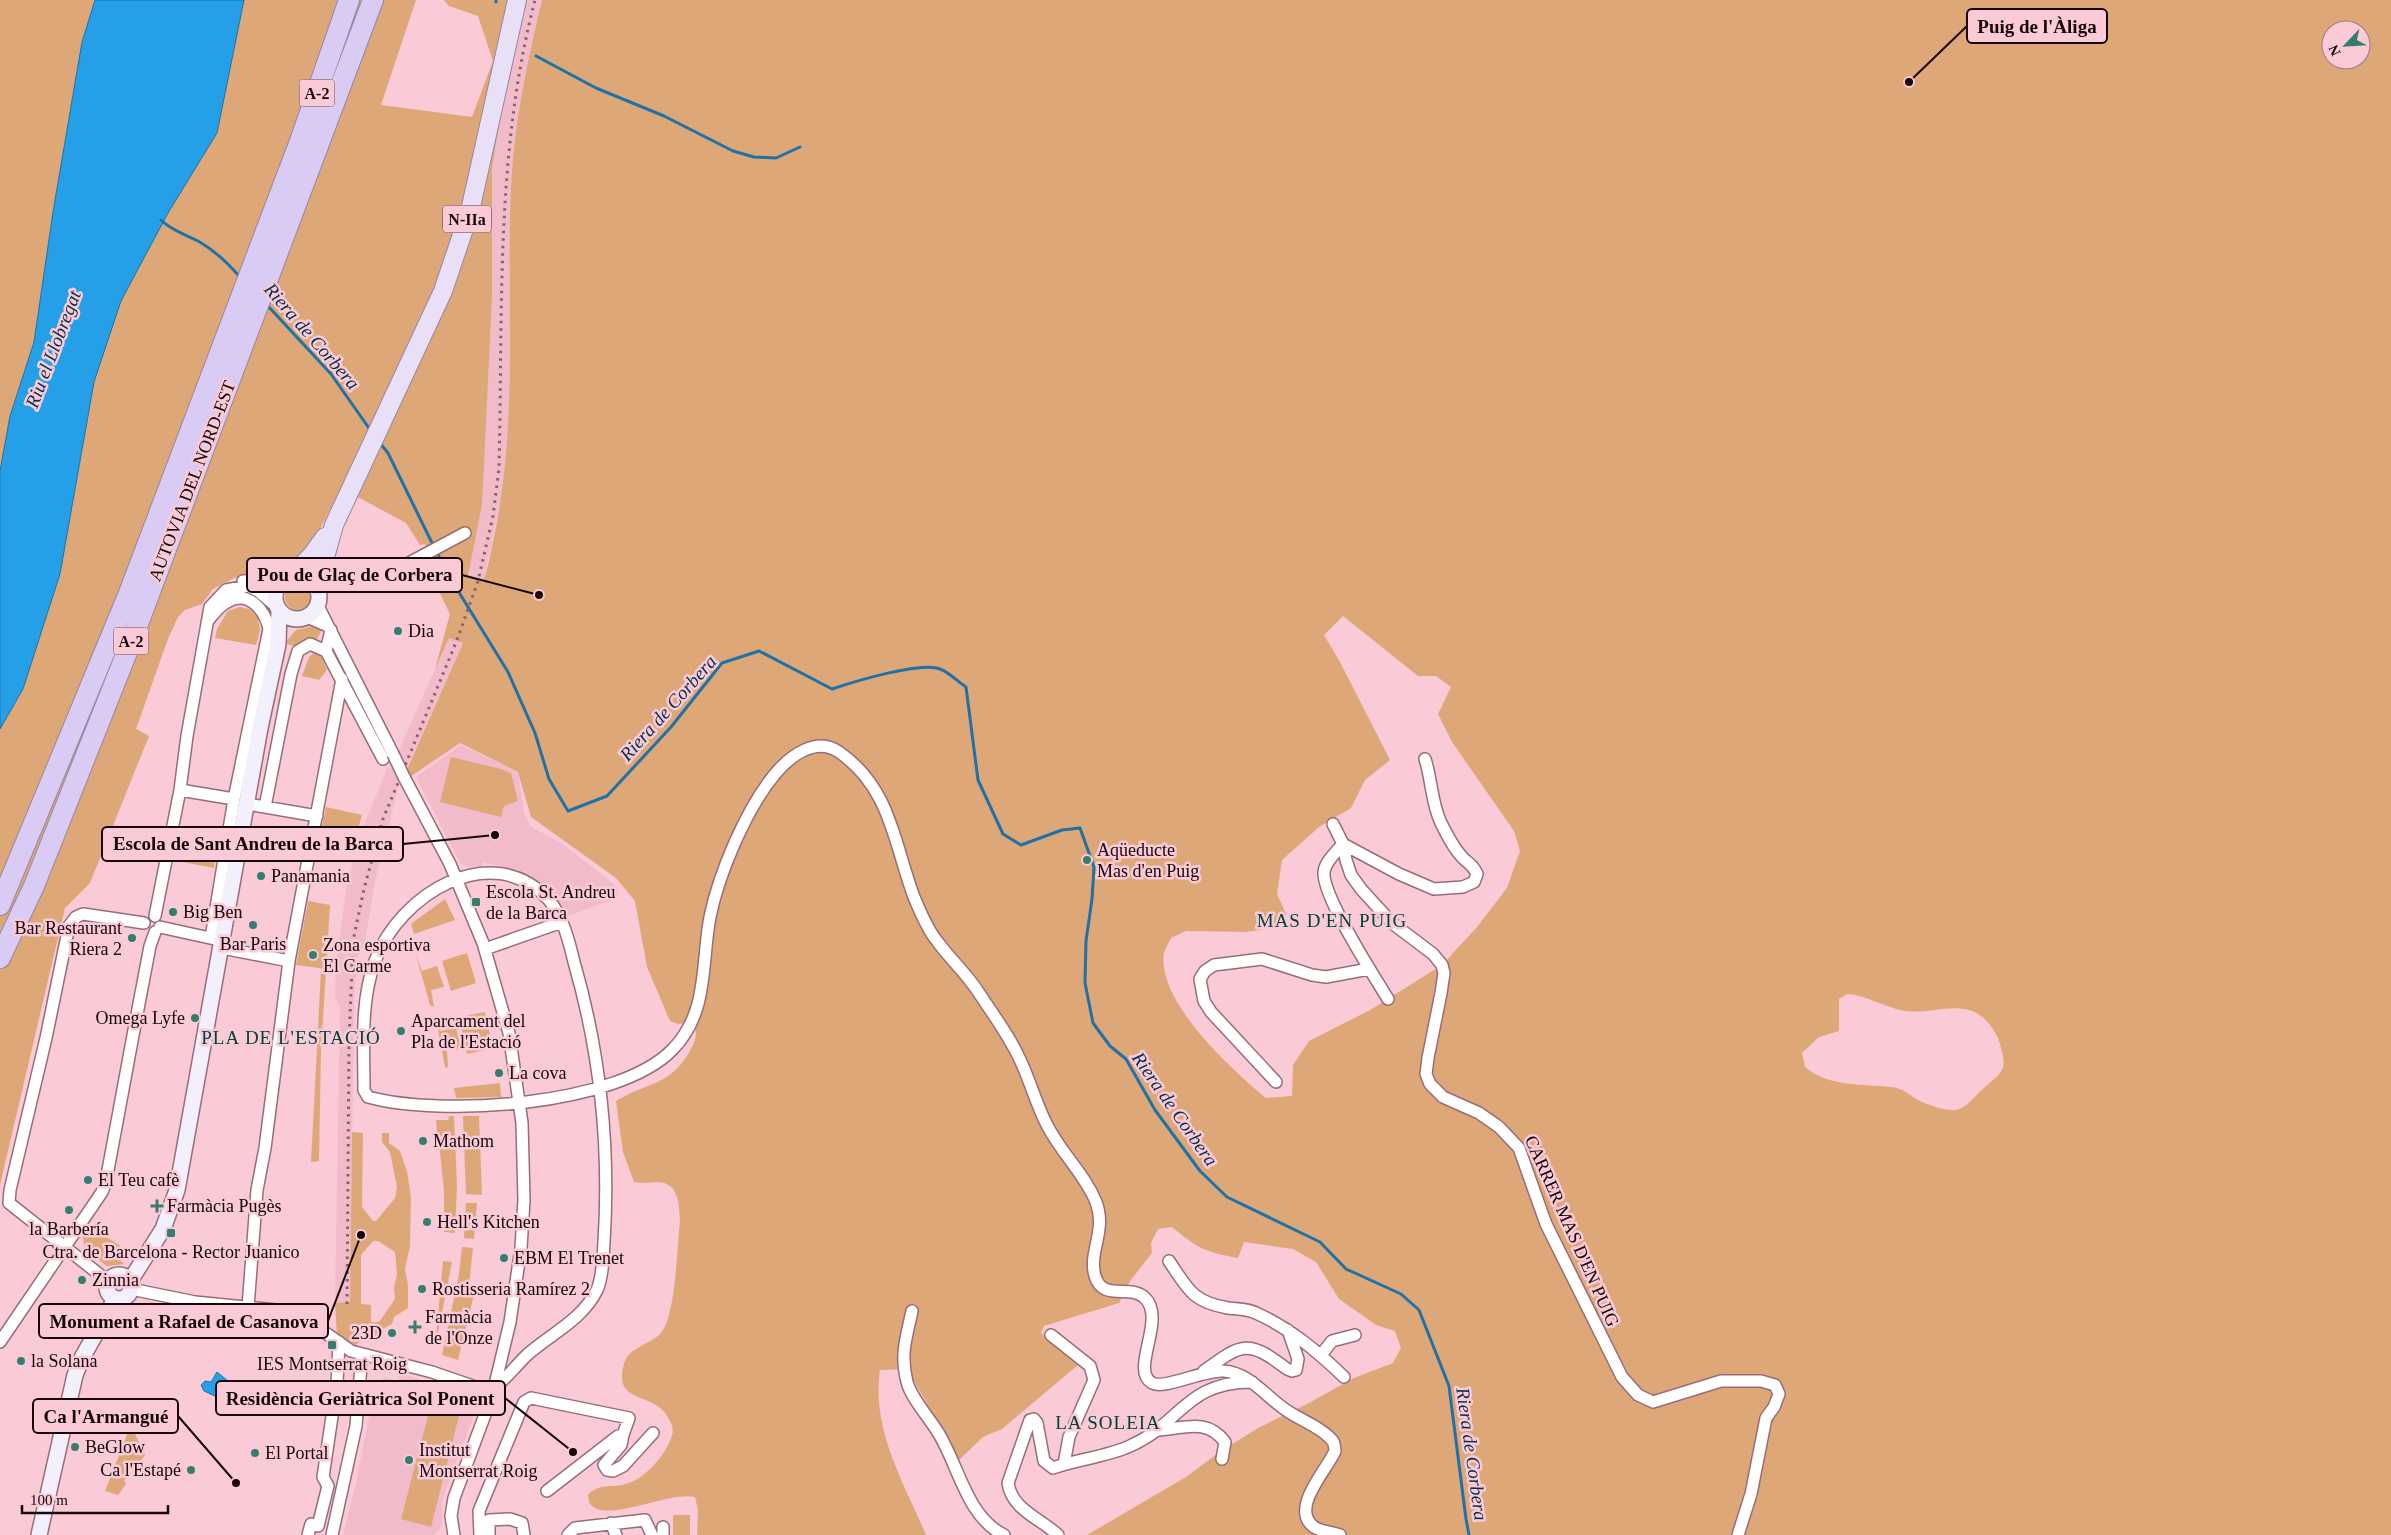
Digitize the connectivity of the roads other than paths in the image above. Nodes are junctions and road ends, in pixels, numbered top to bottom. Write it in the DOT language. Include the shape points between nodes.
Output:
graph roads {
  1 [pos="349,0"];
  2 [pos="373,0"];
  3 [pos="517,0"];
  4 [pos="334,525"];
  5 [pos="465,533"];
  6 [pos="407,564"];
  7 [pos="288,577"];
  8 [pos="317,586"];
  9 [pos="318,606"];
  10 [pos="278,608"];
  11 [pos="209,618"];
  12 [pos="305,618"];
  13 [pos="329,628"];
  14 [pos="278,644"];
  15 [pos="326,651"];
  16 [pos="342,679"];
  17 [pos="388,756"];
  18 [pos="1425,759"];
  19 [pos="180,790"];
  20 [pos="240,802"];
  21 [pos="265,807"];
  22 [pos="317,816"];
  23 [pos="1333,824"];
  24 [pos="1343,844"];
  25 [pos="456,878"];
  26 [pos="0,905"];
  27 [pos="562,922"];
  28 [pos="157,925"];
  29 [pos="219,942"];
  30 [pos="485,949"];
  31 [pos="0,958"];
  32 [pos="289,961"];
  33 [pos="1369,969"];
  34 [pos="1388,998"];
  35 [pos="1276,1082"];
  36 [pos="598,1086"];
  37 [pos="520,1103"];
  38 [pos="5,1206"];
  39 [pos="63,1247"];
  40 [pos="1169,1261"];
  41 [pos="109,1282"];
  42 [pos="130,1285"];
  43 [pos="115,1299"];
  44 [pos="248,1308"];
  45 [pos="912,1311"];
  46 [pos="1288,1330"];
  47 [pos="1051,1335"];
  48 [pos="1356,1335"];
  49 [pos="0,1342"];
  50 [pos="338,1342"];
  51 [pos="362,1354"];
  52 [pos="1321,1355"];
  53 [pos="502,1356"];
  54 [pos="523,1359"];
  55 [pos="1202,1372"];
  56 [pos="1344,1376"];
  57 [pos="1252,1382"];
  58 [pos="337,1388"];
  59 [pos="359,1390"];
  60 [pos="493,1390"];
  61 [pos="1159,1430"];
  62 [pos="653,1433"];
  63 [pos="623,1434"];
  64 [pos="1222,1459"];
  65 [pos="1064,1464"];
  66 [pos="547,1491"];
  67 [pos="611,1523"];
  68 [pos="39,1535"];
  69 [pos="308,1535"];
  70 [pos="332,1535"];
  71 [pos="454,1535"];
  72 [pos="480,1535"];
  73 [pos="489,1535"];
  74 [pos="524,1535"];
  75 [pos="568,1535"];
  76 [pos="616,1535"];
  77 [pos="652,1535"];
  78 [pos="1004,1535"];
  79 [pos="1058,1535"];
  80 [pos="1340,1535"];
  81 [pos="1738,1535"];
  1 -- 26 [label="highway, AUTOVIA DEL NORD-EST / A-2" via="300,141 129,592"];
  2 -- 31 [label="highway, AUTOVIA DEL NORD-EST / A-2" via="126,654 34,886"];
  3 -- 4 [label="main road, N-IIa" via="460,245 443,291"];
  4 -- 7 [label="main road, N-IIa" via="312,555"];
  4 -- 8 [label="main road, N-IIa"];
  5 -- 6 [label="street"];
  7 -- 8 [label="main road" via="309,578"];
  7 -- 10 [label="main road, N-IIa" via="276,590"];
  7 -- 11 [label="street" via="224,586 207,604 204,613"];
  8 -- 9 [label="main road, N-IIa"];
  9 -- 12 [label="main road"];
  9 -- 13 [label="street"];
  10 -- 11 [label="street" via="248,586 236,587 220,595 210,608"];
  10 -- 12 [label="main road" via="289,618"];
  10 -- 14 [label="main road"];
  11 -- 19 [label="street"];
  11 -- 20 [label="street" via="227,601 235,598 250,600 264,613 269,629"];
  12 -- 13 [label="street"];
  12 -- 14 [label="main road"];
  13 -- 15 [label="street"];
  13 -- 17 [label="street"];
  14 -- 20 [label="main road"];
  15 -- 16 [label="street"];
  15 -- 21 [label="street" via="310,644 298,651"];
  16 -- 17 [label="street"];
  16 -- 22 [label="street"];
  17 -- 25 [label="street, bridge" via="404,777"];
  18 -- 24 [label="street" via="1433,803 1441,824 1465,860 1473,865 1477,874 1474,882 1463,887 1434,889"];
  19 -- 20 [label="street"];
  19 -- 28 [label="street"];
  20 -- 21 [label="street"];
  20 -- 29 [label="main road"];
  21 -- 22 [label="street"];
  22 -- 32 [label="street"];
  23 -- 24 [label="street, CARRER MAS D'EN PUIG"];
  24 -- 33 [label="street" via="1324,871 1325,882"];
  24 -- 81 [label="street, CARRER MAS D'EN PUIG" via="1346,860 1361,889 1392,923 1433,954 1442,965 1444,973 1426,1074 1430,1084 1443,1097 1479,1113 1499,1127 1519,1148 1546,1224 1622,1377 1638,1395 1653,1402 1721,1381 1761,1381 1775,1385 1779,1394 1764,1425 1758,1466"];
  25 -- 27 [label="street" via="484,872 514,877 544,896"];
  25 -- 30 [label="street"];
  25 -- 37 [label="street" via="414,905 392,930 376,959 366,994 364,1090 368,1097 424,1106"];
  27 -- 30 [label="street"];
  27 -- 36 [label="street" via="582,991"];
  28 -- 29 [label="street"];
  28 -- 38 [label="street" via="147,931 144,923 94,914 76,917 69,926 46,1038"];
  28 -- 39 [label="street" via="150,946 106,1181 102,1192"];
  29 -- 32 [label="street"];
  29 -- 42 [label="main road" via="177,1190 163,1229"];
  30 -- 37 [label="street" via="509,1033"];
  32 -- 44 [label="street" via="257,1190"];
  33 -- 34 [label="street"];
  33 -- 35 [label="street" via="1326,978 1262,959 1225,963 1205,971 1200,979 1204,1001 1225,1029"];
  36 -- 37 [label="street"];
  36 -- 54 [label="street" via="602,1110 606,1216 603,1262 597,1289 583,1312"];
  36 -- 55 [label="street" via="652,1066 685,1035 699,1004 715,897 723,872 756,802 777,772 795,756 819,746 835,749 866,777 880,799 895,832 914,896 932,934 976,988 1008,1036 1045,1122 1079,1171 1096,1204 1100,1224 1093,1264 1097,1281 1101,1288 1109,1291 1145,1298 1152,1315 1144,1367 1146,1378 1152,1384 1166,1385"];
  37 -- 53 [label="street" via="524,1162 521,1248"];
  38 -- 39 [label="street"];
  39 -- 41 [label="street"];
  39 -- 49 [label="street"];
  40 -- 46 [label="street" via="1189,1291 1208,1305 1256,1312"];
  41 -- 42 [label="main road" via="121,1275"];
  41 -- 43 [label="main road" via="108,1293"];
  42 -- 43 [label="main road" via="125,1298"];
  42 -- 44 [label="street" via="194,1302"];
  43 -- 68 [label="main road" via="75,1375"];
  44 -- 50 [label="street" via="296,1312"];
  45 -- 78 [label="street" via="903,1356 908,1385 941,1437 977,1510 996,1531"];
  46 -- 52 [label="street"];
  46 -- 55 [label="street" via="1298,1359 1296,1370 1292,1372 1259,1349 1245,1348 1227,1355"];
  47 -- 65 [label="street" via="1090,1366 1094,1380 1070,1437"];
  48 -- 52 [label="street" via="1332,1341"];
  50 -- 51 [label="street"];
  50 -- 58 [label="street"];
  51 -- 59 [label="street"];
  51 -- 60 [label="street"];
  52 -- 56 [label="street"];
  53 -- 54 [label="street" via="508,1364"];
  53 -- 60 [label="street"];
  54 -- 60 [label="street"];
  55 -- 57 [label="street" via="1230,1371"];
  57 -- 61 [label="street" via="1230,1383 1209,1389 1186,1403"];
  57 -- 80 [label="street" via="1286,1410 1327,1435 1335,1446 1333,1456 1310,1493 1306,1510 1313,1526"];
  58 -- 59 [label="street"];
  58 -- 69 [label="street" via="324,1477 328,1486 318,1526 311,1524"];
  59 -- 70 [label="street" via="352,1447"];
  60 -- 71 [label="street" via="454,1498 451,1516"];
  61 -- 64 [label="street" via="1202,1425 1217,1432 1225,1442"];
  61 -- 65 [label="street" via="1129,1446"];
  62 -- 63 [label="street" via="623,1466 607,1470 604,1465 620,1445"];
  63 -- 66 [label="street"];
  63 -- 72 [label="street" via="629,1418 531,1398 524,1402 479,1511"];
  65 -- 79 [label="street" via="1053,1468 1044,1461 1037,1423 1030,1420 1008,1488 1023,1511"];
  67 -- 75 [label="street" via="575,1528"];
  67 -- 76 [label="street"];
  67 -- 77 [label="street" via="644,1520"];
  73 -- 74 [label="street" via="489,1520 510,1519 522,1523"];
}
